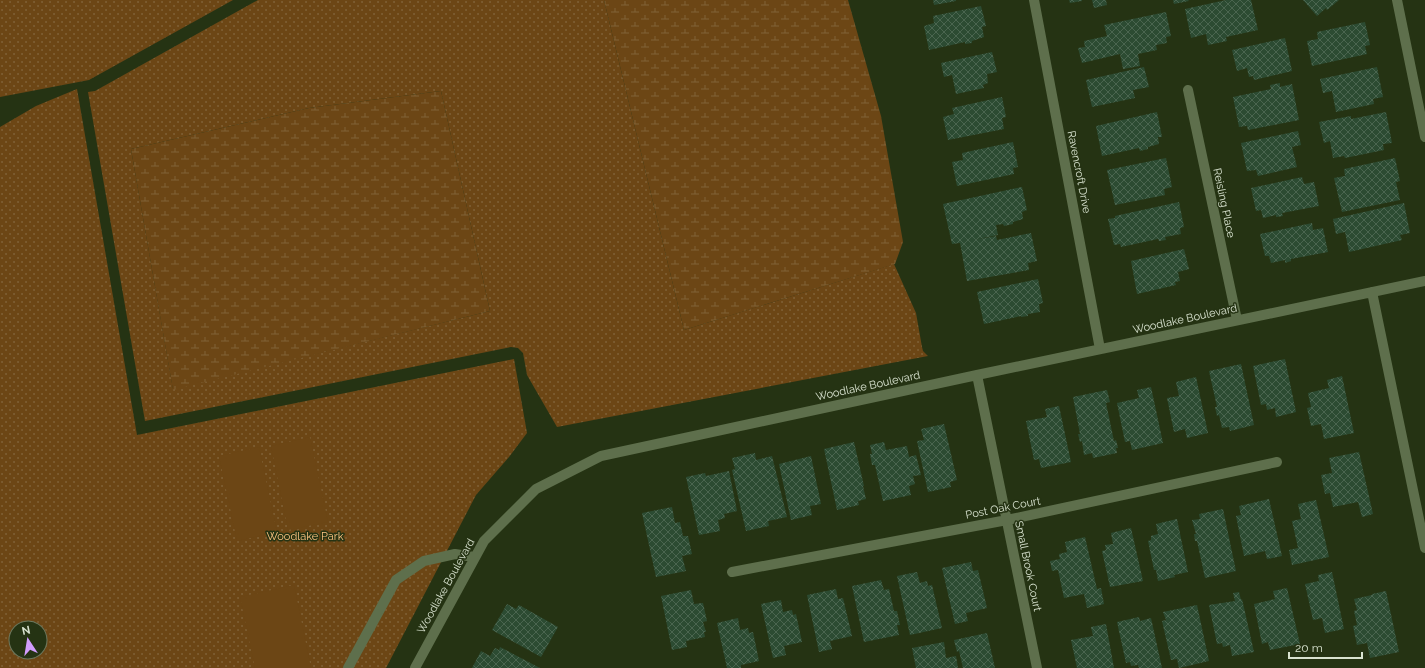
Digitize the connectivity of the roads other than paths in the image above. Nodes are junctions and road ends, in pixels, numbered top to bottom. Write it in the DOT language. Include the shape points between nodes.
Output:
graph roads {
  1 [pos="1034,0"];
  2 [pos="1397,0"];
  3 [pos="1188,90"];
  4 [pos="1425,137"];
  5 [pos="1425,281"];
  6 [pos="1372,292"];
  7 [pos="1237,320"];
  8 [pos="1100,349"];
  9 [pos="977,375"];
  10 [pos="1277,462"];
  11 [pos="1007,520"];
  12 [pos="1425,544"];
  13 [pos="474,557"];
  14 [pos="732,572"];
  15 [pos="348,668"];
  16 [pos="415,668"];
  17 [pos="1037,668"];
  1 -- 8 [label="street, Ravencroft Drive"];
  2 -- 4 [label="street"];
  3 -- 7 [label="street, Reisling Place"];
  5 -- 6 [label="street, Woodlake Boulevard"];
  6 -- 7 [label="street, Woodlake Boulevard"];
  6 -- 12 [label="street"];
  7 -- 8 [label="street, Woodlake Boulevard"];
  8 -- 9 [label="street, Woodlake Boulevard"];
  9 -- 11 [label="street, Small Brook Court"];
  9 -- 13 [label="street, Woodlake Boulevard" via="601,456 536,489 484,541"];
  10 -- 11 [label="street, Post Oak Court"];
  11 -- 14 [label="street, Post Oak Court"];
  11 -- 17 [label="street, Small Brook Court"];
  13 -- 15 [label="street" via="455,554 424,561 396,580"];
  13 -- 16 [label="street, Woodlake Boulevard"];
}
